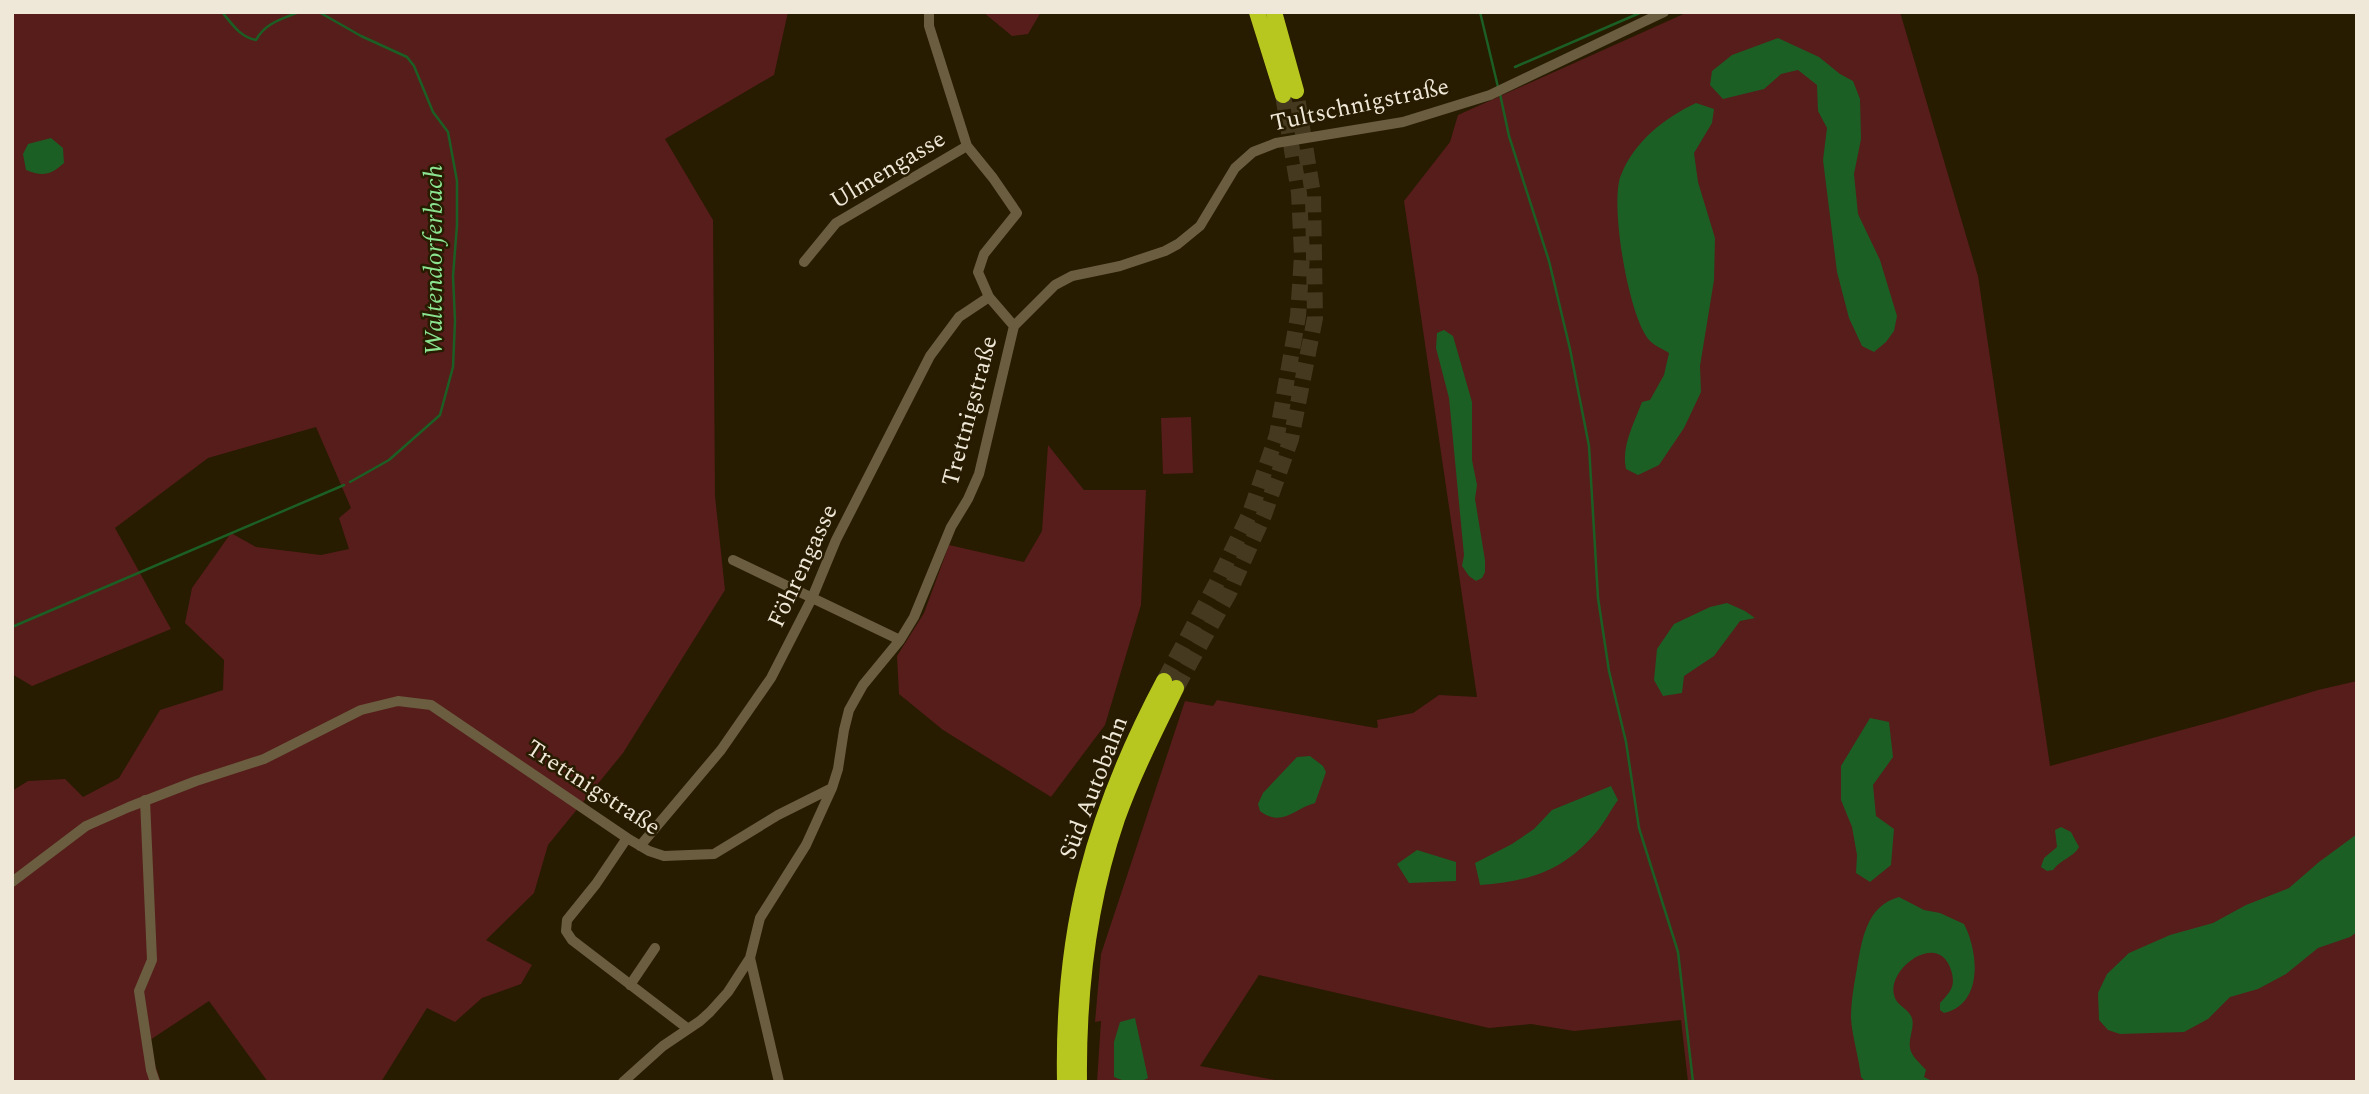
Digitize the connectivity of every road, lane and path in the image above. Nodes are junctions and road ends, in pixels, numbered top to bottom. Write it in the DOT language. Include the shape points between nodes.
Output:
graph roads {
  1 [pos="929,12"];
  2 [pos="1257,12"];
  3 [pos="1274,12"];
  4 [pos="1664,12"];
  5 [pos="967,146"];
  6 [pos="804,262"];
  7 [pos="989,297"];
  8 [pos="1014,326"];
  9 [pos="733,560"];
  10 [pos="812,598"];
  11 [pos="900,640"];
  12 [pos="832,788"];
  13 [pos="145,800"];
  14 [pos="627,838"];
  15 [pos="640,846"];
  16 [pos="12,882"];
  17 [pos="655,948"];
  18 [pos="750,958"];
  19 [pos="630,985"];
  20 [pos="687,1028"];
  21 [pos="155,1082"];
  22 [pos="623,1082"];
  23 [pos="779,1082"];
  24 [pos="1065,1082"];
  25 [pos="1079,1082"];
  1 -- 5 [label="street, Trettnigstraße" via="929,26"];
  2 -- 3 [label="highway" via="1290,93"];
  4 -- 8 [label="street, Tultschnigstraße" via="1490,95 1404,122 1276,143 1253,152 1235,168 1205,220 1178,244 1120,266 1073,276 1055,285"];
  5 -- 6 [label="street, Ulmengasse" via="836,223"];
  5 -- 7 [label="street, Trettnigstraße" via="1017,213 984,254 978,272"];
  7 -- 8 [label="street, Trettnigstraße"];
  7 -- 10 [label="street, Föhrengasse" via="959,317 929,356 836,540"];
  8 -- 11 [label="street, Trettnigstraße" via="979,474"];
  9 -- 10 [label="street"];
  10 -- 11 [label="street"];
  10 -- 15 [label="street, Föhrengasse" via="759,697 701,776"];
  11 -- 12 [label="street, Trettnigstraße" via="849,710"];
  12 -- 15 [label="street, Trettnigstraße" via="714,854 672,857"];
  12 -- 18 [label="street" via="806,845 761,918"];
  13 -- 14 [label="street, Trettnigstraße" via="264,759 361,710 398,701 431,705"];
  13 -- 16 [label="street, Trettnigstraße" via="86,826"];
  13 -- 21 [label="street" via="152,960 139,991"];
  14 -- 15 [label="street, Trettnigstraße"];
  14 -- 19 [label="street" via="567,920 566,931"];
  17 -- 19 [label="street"];
  18 -- 20 [label="street" via="710,1012"];
  18 -- 23 [label="street"];
  19 -- 20 [label="street"];
  20 -- 22 [label="street"];
  24 -- 25 [label="highway, Süd Autobahn" via="1073,933 1086,873 1122,768 1170,685 1117,819 1102,870 1081,993"];
}
